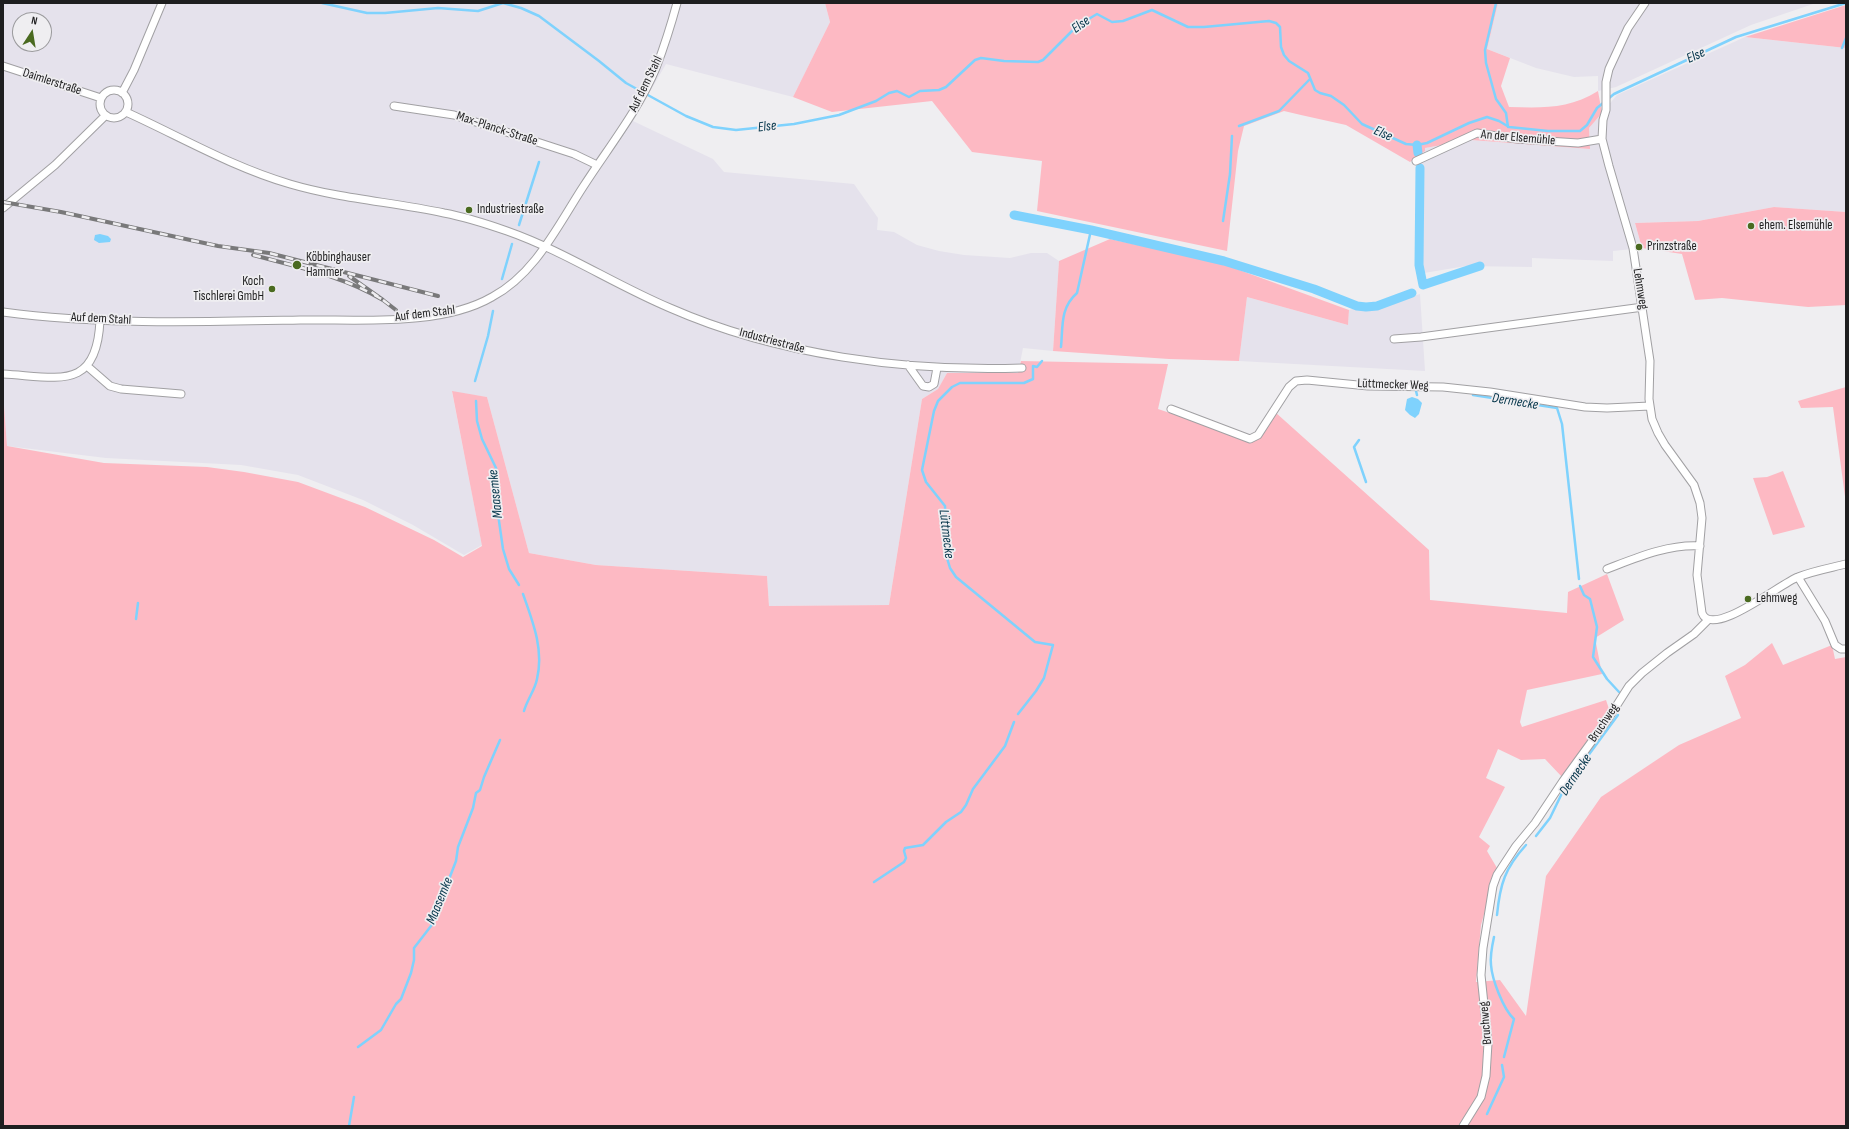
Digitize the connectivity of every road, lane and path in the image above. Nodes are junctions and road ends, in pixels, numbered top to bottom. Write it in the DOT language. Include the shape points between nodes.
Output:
graph roads {
  1 [pos="162,3"];
  2 [pos="677,3"];
  3 [pos="1645,3"];
  4 [pos="3,66"];
  5 [pos="122,93"];
  6 [pos="101,98"];
  7 [pos="394,106"];
  8 [pos="126,112"];
  9 [pos="105,116"];
  10 [pos="1602,139"];
  11 [pos="1416,161"];
  12 [pos="596,165"];
  13 [pos="3,208"];
  14 [pos="545,247"];
  15 [pos="1643,307"];
  16 [pos="3,312"];
  17 [pos="100,320"];
  18 [pos="1394,339"];
  19 [pos="908,365"];
  20 [pos="86,366"];
  21 [pos="937,368"];
  22 [pos="1022,368"];
  23 [pos="3,374"];
  24 [pos="181,394"];
  25 [pos="1650,402"];
  26 [pos="1171,409"];
  27 [pos="1700,546"];
  28 [pos="1846,564"];
  29 [pos="1607,569"];
  30 [pos="1798,577"];
  31 [pos="1708,620"];
  32 [pos="1846,649"];
  33 [pos="1463,1126"];
  1 -- 5 [label="street"];
  2 -- 12 [label="street, Auf dem Stahl" via="655,69 640,99"];
  3 -- 10 [label="street, Lehmweg" via="1617,49 1606,82"];
  4 -- 6 [label="street, Daimlerstraße"];
  5 -- 6 [label="street" via="110,90"];
  5 -- 8 [label="street" via="128,101"];
  6 -- 9 [label="street" via="100,108"];
  7 -- 12 [label="street, Max-Planck-Straße" via="454,115 574,154"];
  8 -- 9 [label="street" via="114,119"];
  8 -- 14 [label="street, Industriestraße" via="233,164 270,177 325,192 443,212 510,232"];
  9 -- 13 [label="street" via="55,165"];
  10 -- 11 [label="street, An der Elsemühle" via="1578,143 1477,133"];
  10 -- 15 [label="street, Lehmweg" via="1633,248"];
  12 -- 14 [label="street, Auf dem Stahl"];
  14 -- 17 [label="street, Auf dem Stahl" via="524,273 494,297 445,314 374,319"];
  14 -- 19 [label="street, Industriestraße" via="696,319 817,352"];
  15 -- 18 [label="street"];
  15 -- 25 [label="street, Lehmweg" via="1650,361"];
  16 -- 17 [label="street, Auf dem Stahl"];
  17 -- 20 [label="street" via="97,348"];
  19 -- 21 [label="street, Industriestraße"];
  19 -- 21 [label="street" via="923,386 929,387 934,384"];
  20 -- 23 [label="street" via="80,371 62,377"];
  20 -- 24 [label="street" via="105,383 121,389"];
  21 -- 22 [label="street, Industriestraße"];
  25 -- 26 [label="street, Lüttmecker Weg" via="1607,408 1585,407 1443,387 1368,386 1296,381 1289,387 1258,435 1250,439"];
  25 -- 27 [label="street, Lehmweg" via="1652,419 1658,433 1689,477 1698,495 1702,518"];
  27 -- 29 [label="street" via="1670,548"];
  27 -- 31 [label="street, Lehmweg" via="1697,576 1702,613"];
  28 -- 30 [label="street"];
  30 -- 31 [label="street" via="1739,612 1715,621"];
  30 -- 32 [label="street" via="1825,621 1835,645"];
  31 -- 33 [label="street, Bruchweg" via="1629,686 1497,876 1493,886 1481,975 1488,1057 1485,1082 1481,1097"];
}
